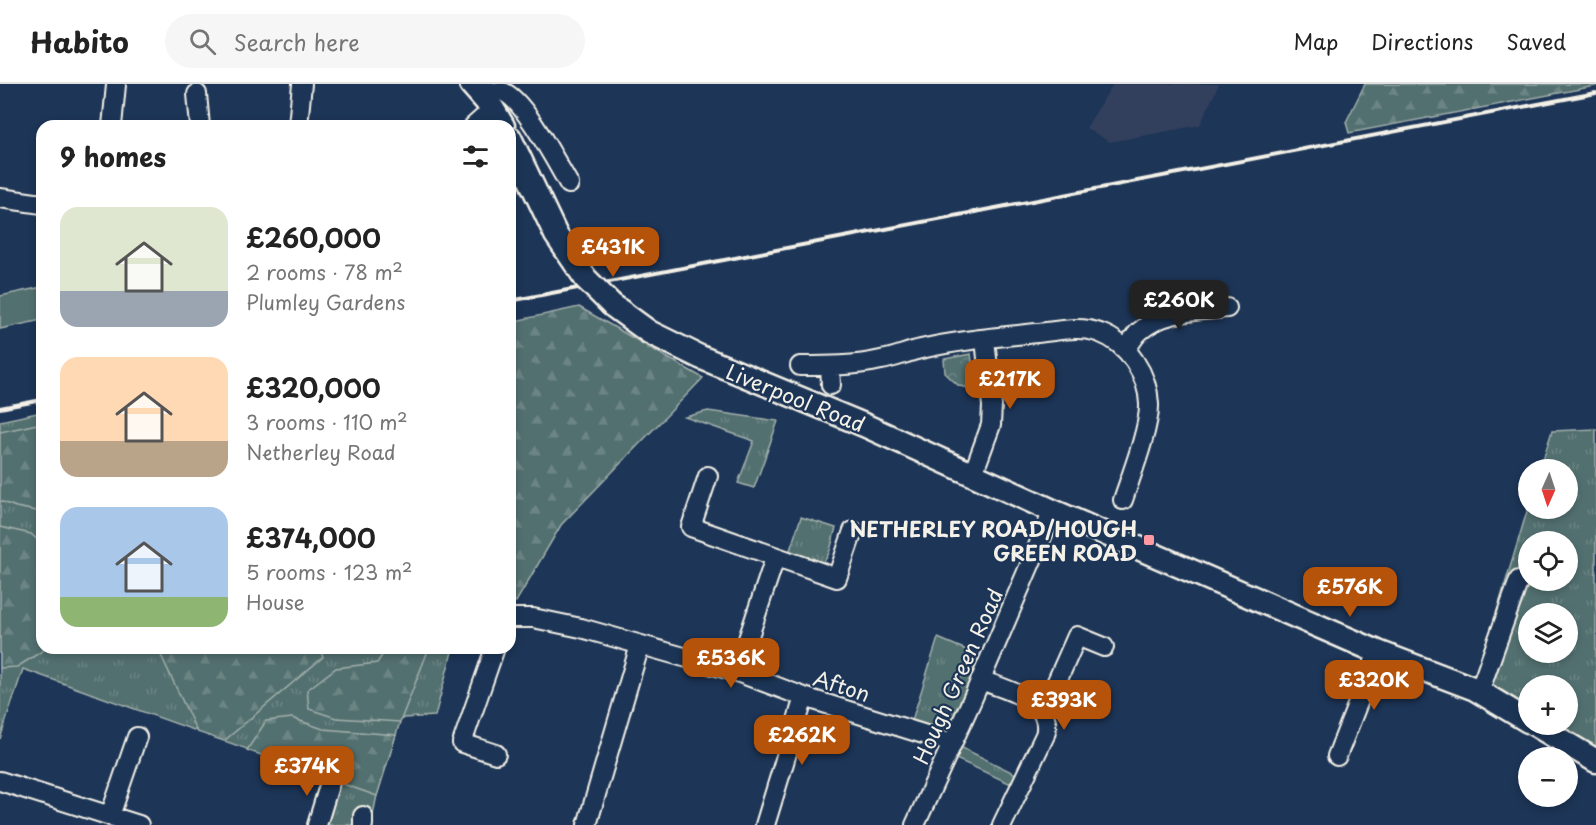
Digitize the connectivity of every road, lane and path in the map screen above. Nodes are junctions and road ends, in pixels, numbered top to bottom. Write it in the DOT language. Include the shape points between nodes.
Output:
graph roads {
  1 [pos="302,84"];
  2 [pos="116,85"];
  3 [pos="197,94"];
  4 [pos="486,99"];
  5 [pos="113,120"];
  6 [pos="199,120"];
  7 [pos="298,120"];
  8 [pos="477,120"];
  9 [pos="516,151"];
  10 [pos="569,184"];
  11 [pos="0,198"];
  12 [pos="36,203"];
  13 [pos="1227,308"];
  14 [pos="985,339"];
  15 [pos="1126,350"];
  16 [pos="800,366"];
  17 [pos="830,366"];
  18 [pos="831,385"];
  19 [pos="973,474"];
  20 [pos="708,476"];
  21 [pos="1123,500"];
  22 [pos="1053,511"];
  23 [pos="853,531"];
  24 [pos="775,558"];
  25 [pos="1518,583"];
  26 [pos="516,618"];
  27 [pos="640,645"];
  28 [pos="1104,647"];
  29 [pos="1378,652"];
  30 [pos="493,654"];
  31 [pos="737,672"];
  32 [pos="981,680"];
  33 [pos="1475,689"];
  34 [pos="804,697"];
  35 [pos="1038,707"];
  36 [pos="1518,715"];
  37 [pos="1552,735"];
  38 [pos="137,737"];
  39 [pos="952,743"];
  40 [pos="496,754"];
  41 [pos="1337,756"];
  42 [pos="1596,761"];
  43 [pos="332,779"];
  44 [pos="0,781"];
  45 [pos="124,822"];
  46 [pos="317,825"];
  47 [pos="587,825"];
  48 [pos="765,825"];
  49 [pos="915,825"];
  50 [pos="1002,825"];
  1 -- 7 [label="street"];
  2 -- 5 [label="street"];
  3 -- 6 [label="street"];
  4 -- 8 [label="street"];
  4 -- 10 [label="street" via="502,91 513,97"];
  9 -- 19 [label="main road, Liverpool Road, bridge" via="556,235 586,279 612,305 650,332 699,357"];
  11 -- 12 [label="street"];
  13 -- 15 [label="street" via="1176,313 1156,320 1139,332"];
  14 -- 15 [label="street" via="1079,328 1100,333"];
  14 -- 17 [label="street"];
  14 -- 19 [label="street" via="991,426"];
  15 -- 21 [label="street" via="1146,384 1149,406"];
  16 -- 17 [label="street"];
  17 -- 18 [label="street"];
  19 -- 22 [label="main road, Liverpool Road"];
  20 -- 24 [label="street" via="691,527"];
  22 -- 29 [label="main road, Liverpool Road"];
  22 -- 32 [label="street, Hough Green Road"];
  23 -- 24 [label="street" via="837,578"];
  24 -- 31 [label="street"];
  25 -- 33 [label="street" via="1483,681"];
  26 -- 27 [label="street, Afton" via="581,628"];
  27 -- 31 [label="street, Afton"];
  27 -- 47 [label="street"];
  28 -- 35 [label="street" via="1077,636 1054,688"];
  29 -- 33 [label="main road, Liverpool Road"];
  29 -- 41 [label="street"];
  30 -- 40 [label="street" via="462,743"];
  31 -- 34 [label="street, Afton"];
  32 -- 35 [label="street"];
  32 -- 39 [label="street, Hough Green Road"];
  33 -- 36 [label="main road, Liverpool Road"];
  34 -- 39 [label="street, Afton"];
  34 -- 48 [label="street"];
  35 -- 50 [label="street" via="1045,716 1046,731"];
  37 -- 42 [label="main road"];
  38 -- 45 [label="street"];
  39 -- 49 [label="street, Hough Green Road"];
  43 -- 46 [label="street"];
  44 -- 45 [label="street"];
}
